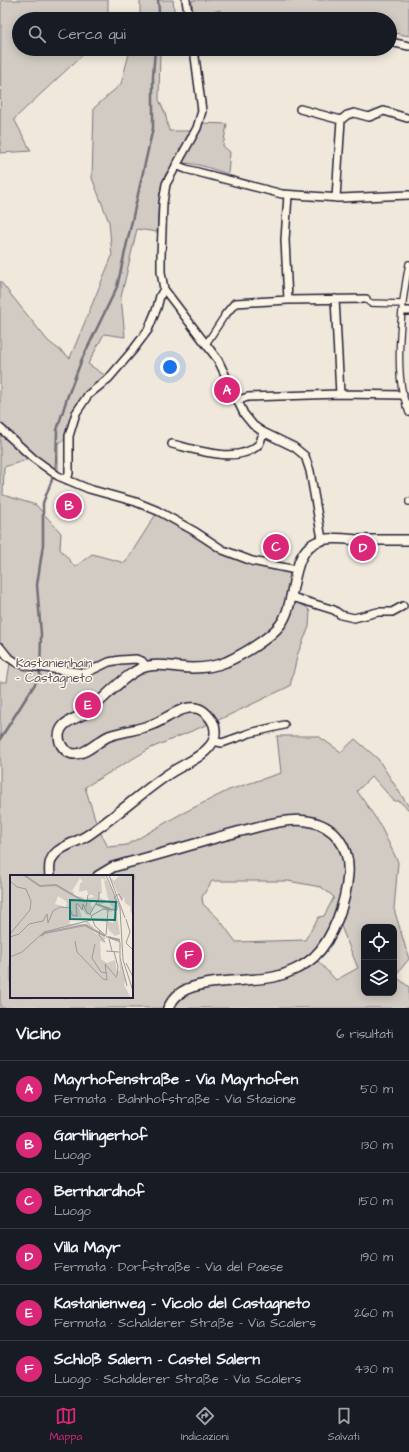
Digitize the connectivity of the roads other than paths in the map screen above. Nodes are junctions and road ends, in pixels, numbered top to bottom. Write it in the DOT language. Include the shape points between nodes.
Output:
graph roads {
  1 [pos="186,0"];
  2 [pos="188,12"];
  3 [pos="397,43"];
  4 [pos="409,46"];
  5 [pos="195,56"];
  6 [pos="300,109"];
  7 [pos="407,118"];
  8 [pos="341,120"];
  9 [pos="176,165"];
  10 [pos="288,194"];
  11 [pos="409,195"];
  12 [pos="336,198"];
  13 [pos="409,264"];
  14 [pos="164,289"];
  15 [pos="335,299"];
  16 [pos="288,300"];
  17 [pos="366,300"];
  18 [pos="405,309"];
  19 [pos="225,315"];
  20 [pos="206,344"];
  21 [pos="340,394"];
  22 [pos="403,395"];
  23 [pos="238,400"];
  24 [pos="408,407"];
  25 [pos="0,428"];
  26 [pos="263,432"];
  27 [pos="172,444"];
  28 [pos="67,480"];
  29 [pos="322,539"];
  30 [pos="409,540"];
  31 [pos="296,570"];
  32 [pos="292,597"];
  33 [pos="403,606"];
  34 [pos="0,647"];
  35 [pos="146,666"];
  36 [pos="284,725"];
  37 [pos="213,742"];
  38 [pos="50,875"];
  39 [pos="100,875"];
  40 [pos="168,1008"];
  1 -- 2 [label="street"];
  3 -- 4 [label="street"];
  5 -- 9 [label="street" via="202,111 197,128"];
  6 -- 8 [label="street"];
  7 -- 8 [label="street" via="384,111 369,117 354,113"];
  8 -- 12 [label="street"];
  9 -- 10 [label="street"];
  9 -- 14 [label="street" via="166,184 163,202 161,272"];
  10 -- 12 [label="street"];
  10 -- 16 [label="street" via="285,240"];
  11 -- 12 [label="street"];
  13 -- 18 [label="street"];
  14 -- 20 [label="street"];
  14 -- 28 [label="street" via="148,330 109,378 88,395 76,413 69,436"];
  15 -- 16 [label="street"];
  15 -- 17 [label="street"];
  15 -- 21 [label="street"];
  16 -- 19 [label="street" via="235,303"];
  17 -- 18 [label="street" via="370,303"];
  18 -- 22 [label="street" via="400,348"];
  19 -- 20 [label="street"];
  20 -- 23 [label="street" via="218,360"];
  21 -- 22 [label="street"];
  21 -- 23 [label="street" via="248,397"];
  22 -- 24 [label="street"];
  23 -- 26 [label="street" via="244,414"];
  25 -- 28 [label="street" via="50,471"];
  26 -- 27 [label="street" via="260,443 252,450 240,454 226,455"];
  26 -- 29 [label="street" via="305,456"];
  28 -- 31 [label="street" via="158,511 223,550 252,561"];
  29 -- 30 [label="street"];
  29 -- 31 [label="street" via="306,549"];
  31 -- 32 [label="street"];
  32 -- 33 [label="street" via="354,618 378,612 392,612"];
  32 -- 35 [label="street" via="285,616 276,629 263,641 233,659 215,666 203,667"];
  34 -- 35 [label="street" via="8,657 18,663 48,669 86,673 109,662 136,659"];
  35 -- 37 [label="street" via="135,671 85,714 63,725 59,738 61,746 74,754 84,752 108,737 154,724 189,708 201,710 210,717 214,727"];
  36 -- 37 [label="street" via="222,743"];
  37 -- 38 [label="street" via="205,751 154,784 90,834 56,853 51,859"];
  39 -- 40 [label="street" via="127,863 265,825 293,821 305,820 325,826 338,836 346,850 349,864 338,919 327,942 313,957 297,968 275,976 187,989 176,996"];
}
